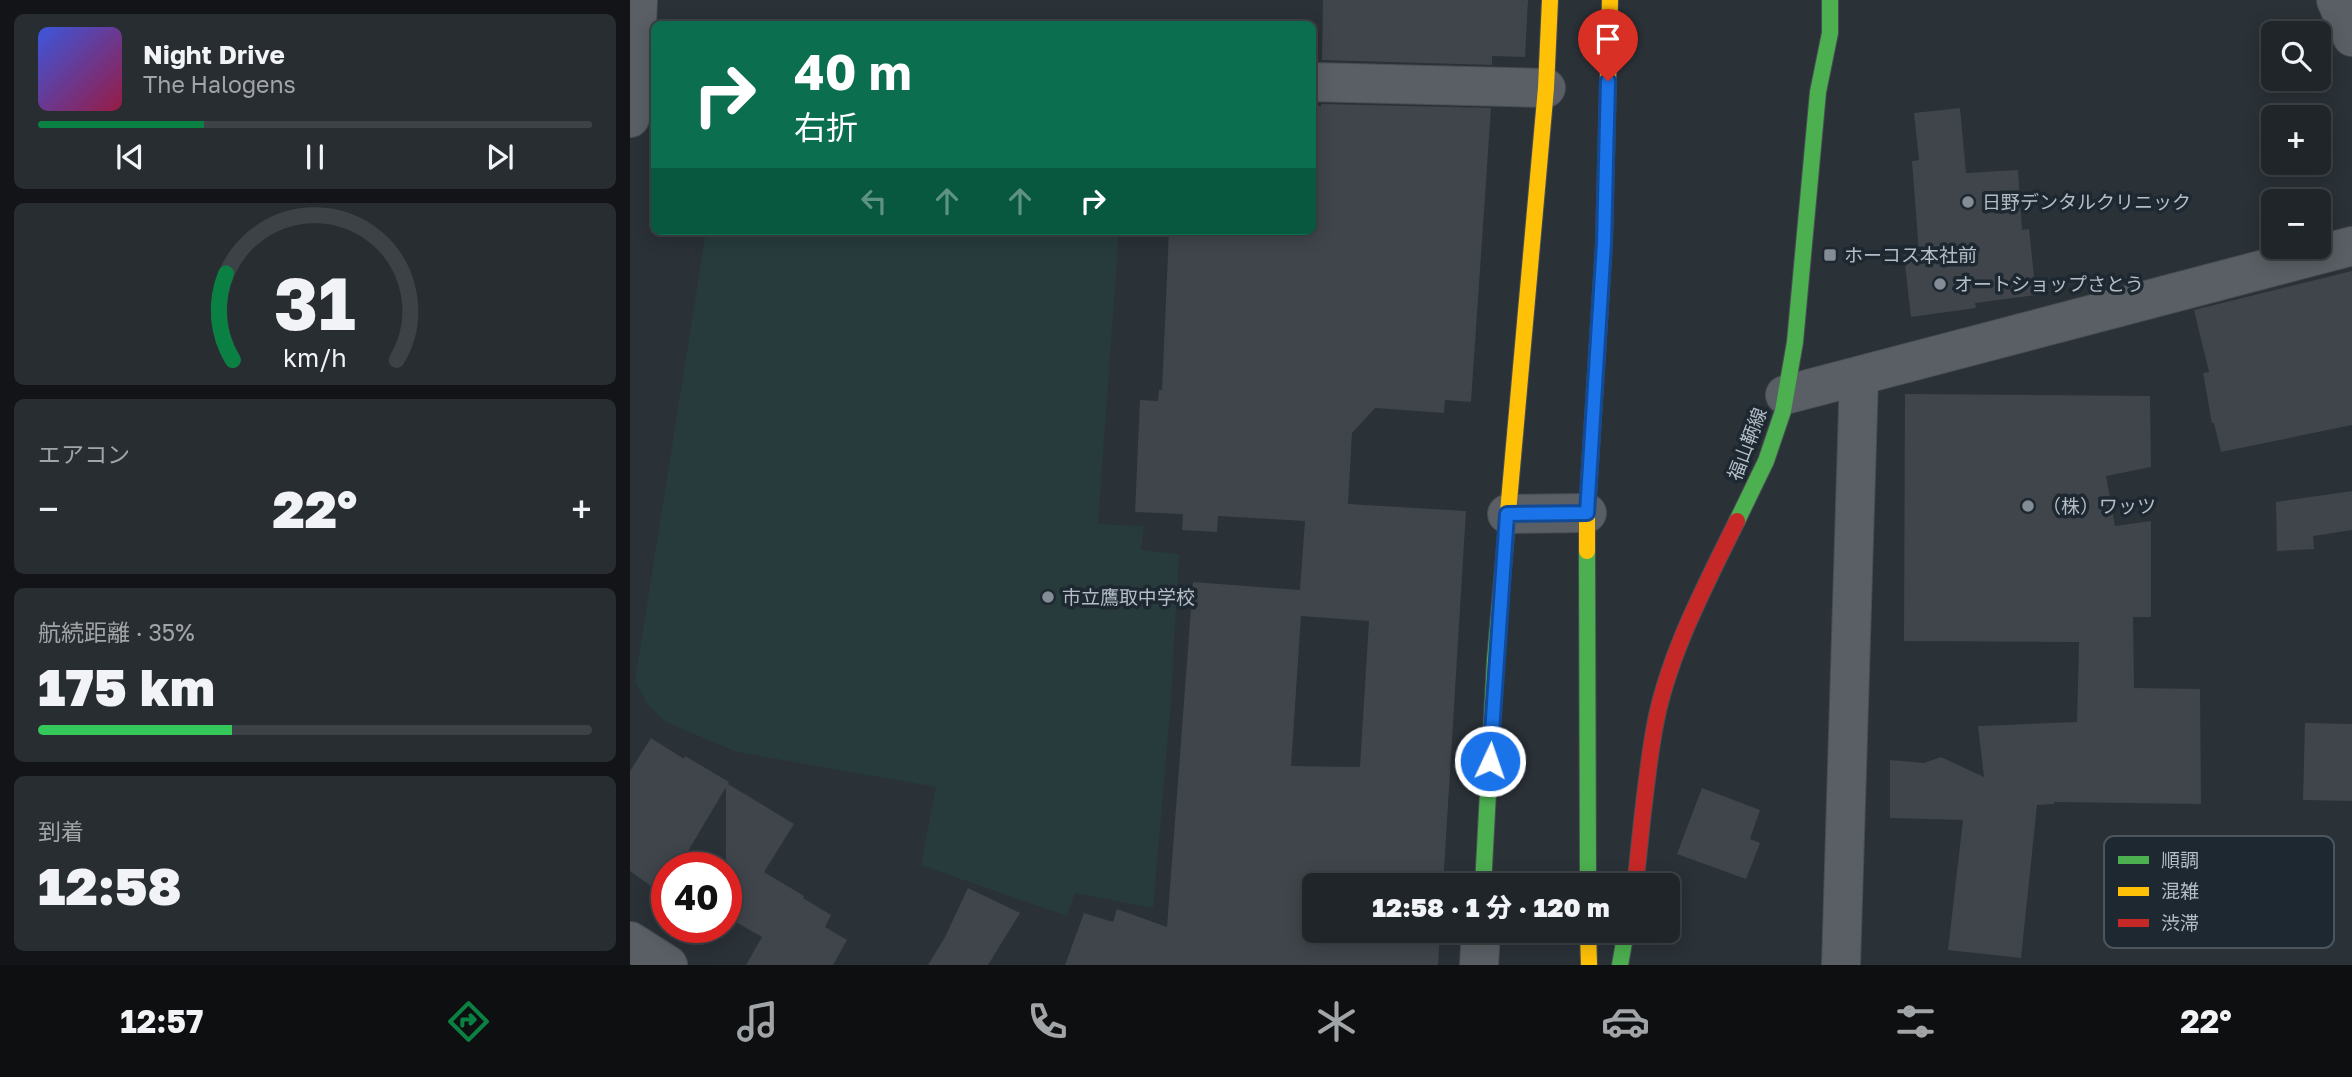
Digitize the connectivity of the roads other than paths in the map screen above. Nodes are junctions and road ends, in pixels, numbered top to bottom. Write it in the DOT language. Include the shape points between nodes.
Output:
graph roads {
  1 [pos="638,0"];
  2 [pos="1550,0"];
  3 [pos="1610,0"];
  4 [pos="1830,0"];
  5 [pos="2336,0"];
  6 [pos="2352,37"];
  7 [pos="640,67"];
  8 [pos="1316,82"];
  9 [pos="1546,88"];
  10 [pos="630,118"];
  11 [pos="2352,246"];
  12 [pos="1859,376"];
  13 [pos="1785,395"];
  14 [pos="1587,513"];
  15 [pos="1507,514"];
  16 [pos="1484,873"];
  17 [pos="1588,873"];
  18 [pos="1637,873"];
  19 [pos="630,941"];
  20 [pos="1480,943"];
  21 [pos="1588,943"];
  22 [pos="1624,943"];
  23 [pos="668,965"];
  24 [pos="1479,965"];
  25 [pos="1589,965"];
  26 [pos="1620,965"];
  27 [pos="1841,965"];
  1 -- 7 [label="street"];
  2 -- 9 [label="main road"];
  3 -- 14 [label="main road" via="1604,243"];
  4 -- 13 [label="main road, 福山鞆線" via="1795,342"];
  5 -- 6 [label="street"];
  7 -- 10 [label="street"];
  8 -- 9 [label="street"];
  9 -- 15 [label="main road"];
  11 -- 12 [label="street"];
  12 -- 13 [label="street"];
  12 -- 27 [label="street"];
  13 -- 18 [label="main road, 福山鞆線" via="1766,461 1672,666 1654,729"];
  14 -- 15 [label="street"];
  14 -- 17 [label="main road"];
  15 -- 16 [label="main road"];
  19 -- 23 [label="street"];
  20 -- 24 [label="street"];
  21 -- 25 [label="main road"];
  22 -- 26 [label="main road"];
}
